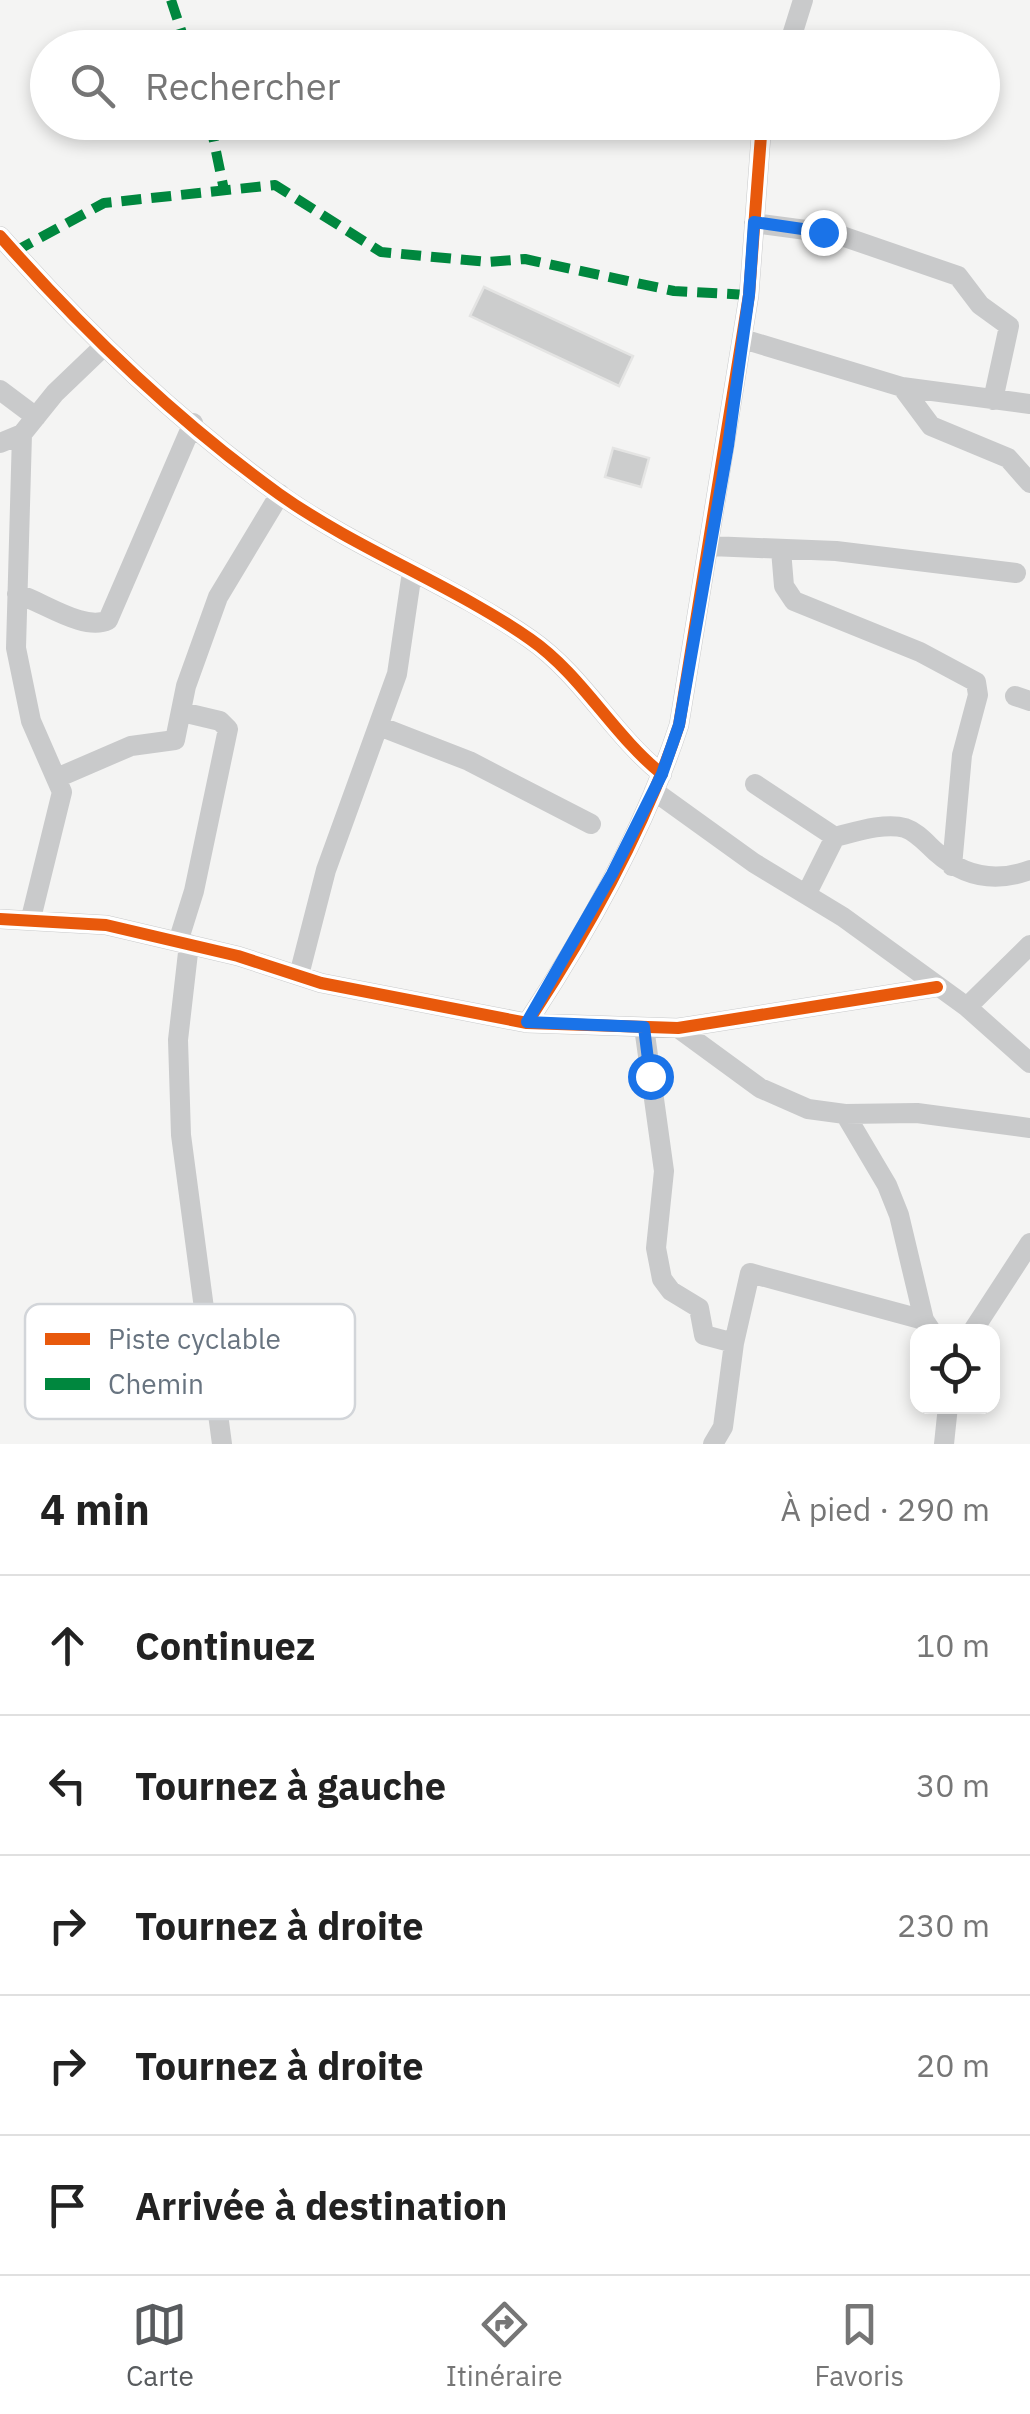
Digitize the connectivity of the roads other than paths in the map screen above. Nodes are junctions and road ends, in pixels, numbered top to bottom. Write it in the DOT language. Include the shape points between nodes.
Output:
graph roads {
  1 [pos="802,0"];
  2 [pos="793,30"];
  3 [pos="761,140"];
  4 [pos="754,222"];
  5 [pos="0,236"];
  6 [pos="742,339"];
  7 [pos="103,347"];
  8 [pos="902,387"];
  9 [pos="0,390"];
  10 [pos="993,400"];
  11 [pos="1030,404"];
  12 [pos="36,416"];
  13 [pos="192,423"];
  14 [pos="22,434"];
  15 [pos="0,443"];
  16 [pos="1030,483"];
  17 [pos="280,494"];
  18 [pos="710,546"];
  19 [pos="781,550"];
  20 [pos="412,572"];
  21 [pos="1016,572"];
  22 [pos="11,602"];
  23 [pos="182,712"];
  24 [pos="379,726"];
  25 [pos="59,777"];
  26 [pos="658,783"];
  27 [pos="755,784"];
  28 [pos="591,824"];
  29 [pos="835,837"];
  30 [pos="952,866"];
  31 [pos="1030,870"];
  32 [pos="807,893"];
  33 [pos="31,918"];
  34 [pos="0,919"];
  35 [pos="184,943"];
  36 [pos="1030,945"];
  37 [pos="299,976"];
  38 [pos="937,987"];
  39 [pos="967,1007"];
  40 [pos="527,1022"];
  41 [pos="644,1027"];
  42 [pos="678,1028"];
  43 [pos="1030,1063"];
  44 [pos="845,1114"];
  45 [pos="1030,1128"];
  46 [pos="1030,1243"];
  47 [pos="203,1304"];
  48 [pos="921,1324"];
  49 [pos="927,1324"];
  50 [pos="977,1324"];
  51 [pos="734,1343"];
  52 [pos="947,1414"];
  53 [pos="219,1419"];
  54 [pos="222,1444"];
  55 [pos="713,1444"];
  56 [pos="944,1444"];
  1 -- 2 [label="street"];
  3 -- 4 [label="street"];
  4 -- 6 [label="street"];
  4 -- 10 [label="street" via="836,234 958,276 980,305 1009,326"];
  5 -- 7 [label="street"];
  6 -- 8 [label="street"];
  6 -- 18 [label="street"];
  7 -- 12 [label="street"];
  7 -- 13 [label="street"];
  8 -- 10 [label="street"];
  8 -- 16 [label="street" via="931,426 1004,456"];
  9 -- 12 [label="street"];
  10 -- 11 [label="street"];
  12 -- 14 [label="street"];
  13 -- 17 [label="street"];
  13 -- 22 [label="street" via="108,620 100,624"];
  14 -- 15 [label="street"];
  14 -- 22 [label="street"];
  17 -- 20 [label="street"];
  17 -- 23 [label="street" via="218,597 196,650"];
  18 -- 19 [label="street"];
  18 -- 26 [label="street" via="686,696"];
  19 -- 21 [label="street"];
  19 -- 30 [label="street" via="784,586 794,602 976,682"];
  20 -- 24 [label="street" via="397,674"];
  20 -- 26 [label="street" via="548,654"];
  22 -- 25 [label="street" via="24,696 39,744"];
  23 -- 25 [label="street" via="172,742 131,746"];
  23 -- 35 [label="street" via="228,729"];
  24 -- 28 [label="street" via="470,761"];
  24 -- 37 [label="street" via="318,894"];
  25 -- 33 [label="street" via="62,792"];
  26 -- 32 [label="street" via="754,863"];
  26 -- 40 [label="street"];
  27 -- 29 [label="street"];
  29 -- 30 [label="street" via="907,828"];
  29 -- 32 [label="street"];
  30 -- 31 [label="street" via="999,879"];
  32 -- 38 [label="street"];
  33 -- 34 [label="street"];
  33 -- 35 [label="street" via="106,925"];
  35 -- 37 [label="street"];
  35 -- 47 [label="street" via="181,1135"];
  36 -- 39 [label="street"];
  37 -- 40 [label="street"];
  38 -- 39 [label="street"];
  38 -- 42 [label="street"];
  39 -- 43 [label="street"];
  40 -- 41 [label="street"];
  41 -- 42 [label="street"];
  41 -- 51 [label="street" via="664,1171 657,1234 662,1279 700,1308 704,1335"];
  42 -- 44 [label="street" via="760,1088 808,1108"];
  44 -- 45 [label="street" via="918,1113"];
  44 -- 49 [label="street" via="899,1215"];
  46 -- 50 [label="street"];
  48 -- 51 [label="street" via="750,1273"];
  51 -- 55 [label="street" via="724,1427"];
  52 -- 56 [label="street"];
  53 -- 54 [label="street"];
}
